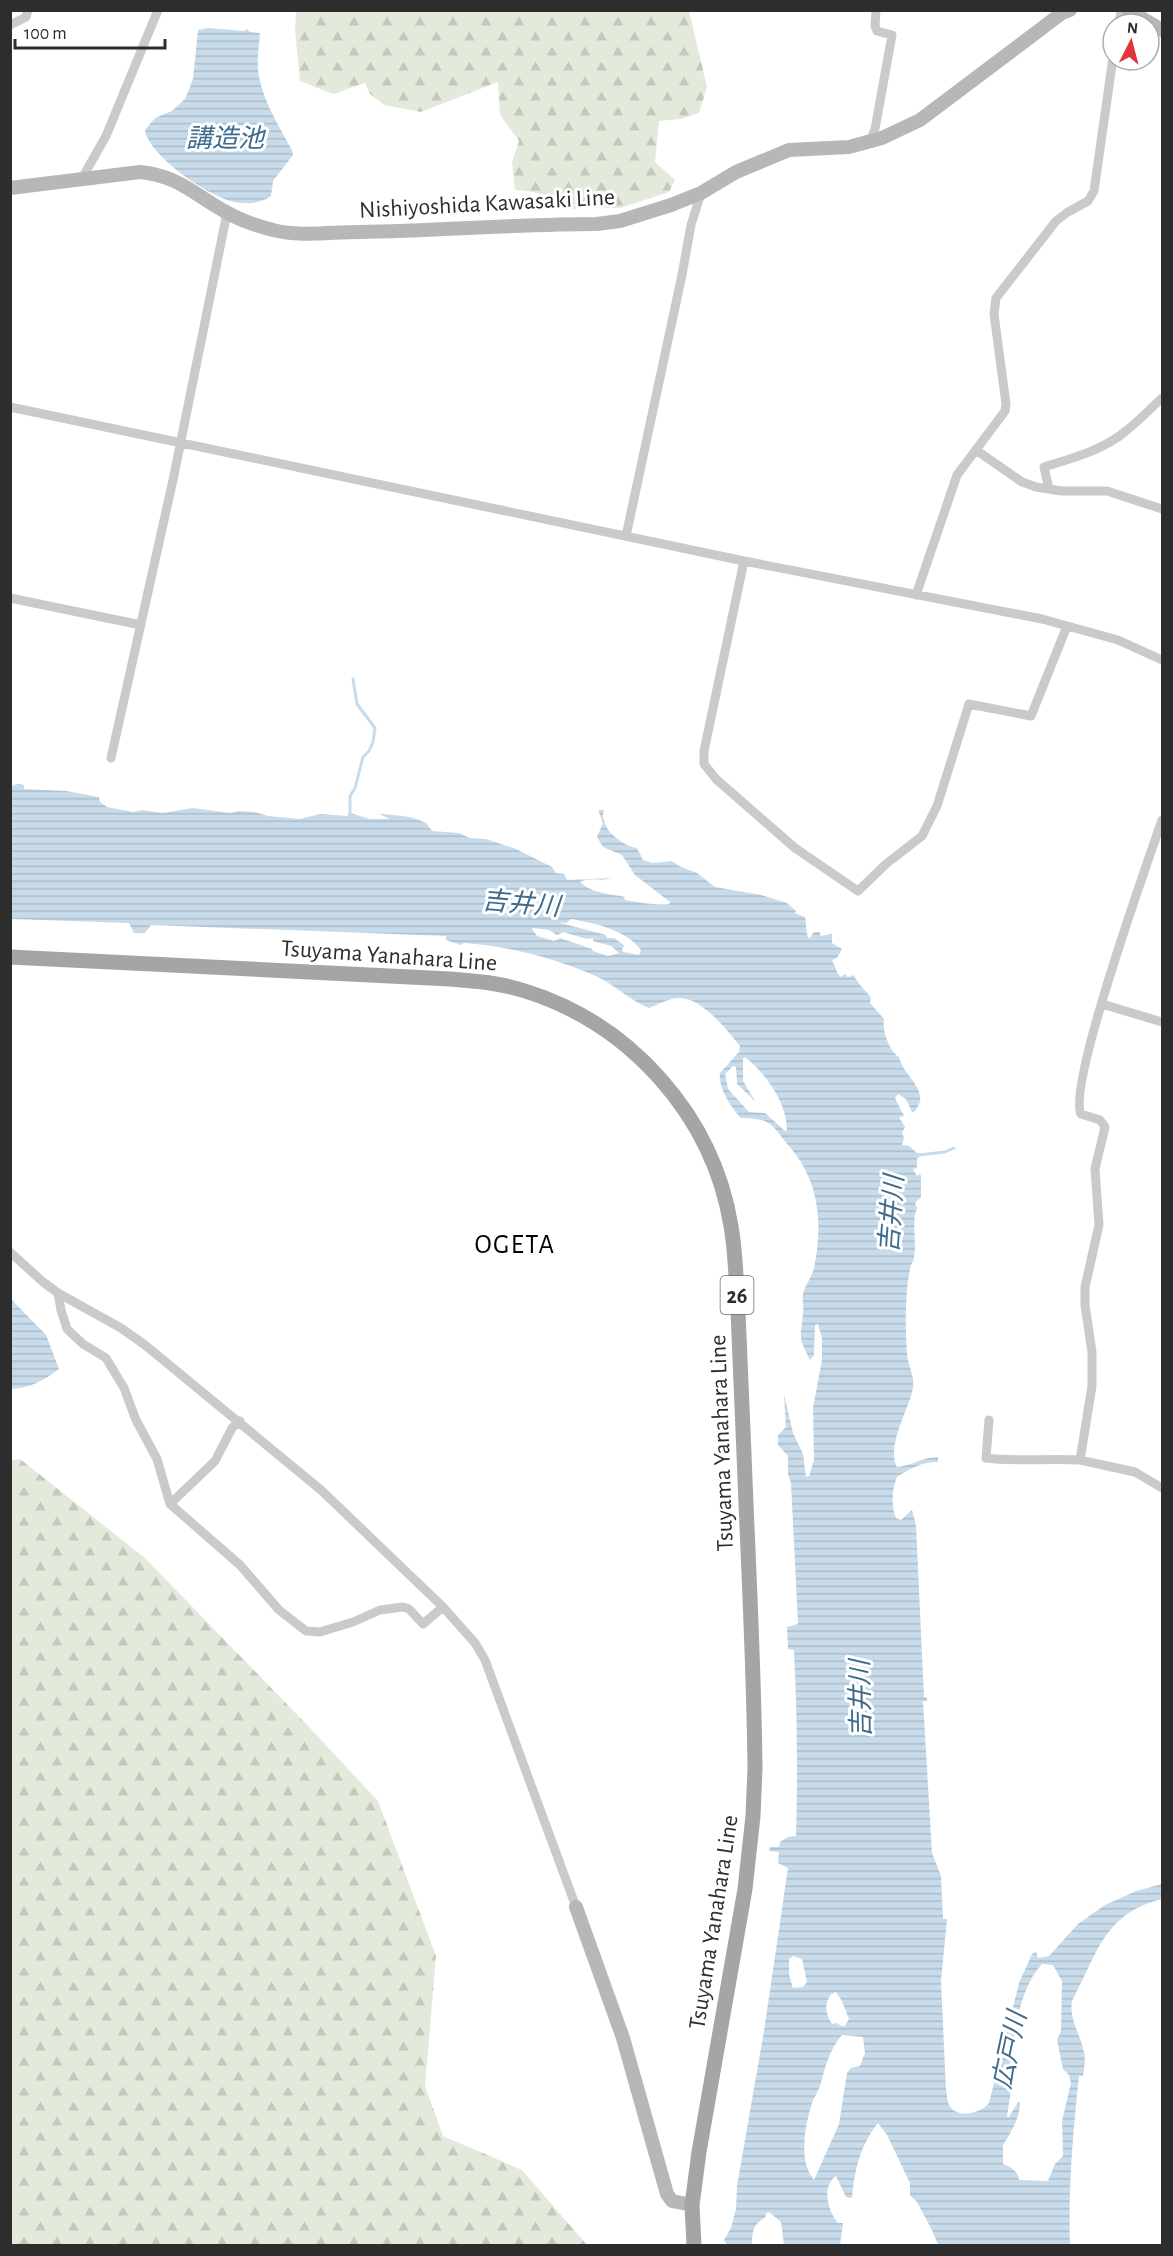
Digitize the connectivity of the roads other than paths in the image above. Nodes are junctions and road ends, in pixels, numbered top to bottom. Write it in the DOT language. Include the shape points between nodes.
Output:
graph roads {
  1 [pos="28,10"];
  2 [pos="158,10"];
  3 [pos="876,10"];
  4 [pos="1070,10"];
  5 [pos="1128,10"];
  6 [pos="10,25"];
  7 [pos="1162,30"];
  8 [pos="1111,72"];
  9 [pos="870,141"];
  10 [pos="84,180"];
  11 [pos="10,188"];
  12 [pos="701,193"];
  13 [pos="227,213"];
  14 [pos="1162,398"];
  15 [pos="10,407"];
  16 [pos="180,442"];
  17 [pos="976,450"];
  18 [pos="1049,489"];
  19 [pos="1162,509"];
  20 [pos="626,536"];
  21 [pos="744,561"];
  22 [pos="916,595"];
  23 [pos="10,598"];
  24 [pos="141,625"];
  25 [pos="1066,626"];
  26 [pos="1162,660"];
  27 [pos="111,758"];
  28 [pos="1162,820"];
  29 [pos="10,957"];
  30 [pos="1102,1004"];
  31 [pos="1162,1022"];
  32 [pos="10,1252"];
  33 [pos="58,1293"];
  34 [pos="989,1420"];
  35 [pos="240,1422"];
  36 [pos="1080,1460"];
  37 [pos="1162,1488"];
  38 [pos="170,1504"];
  39 [pos="443,1607"];
  40 [pos="576,1907"];
  41 [pos="692,2205"];
  42 [pos="694,2246"];
  1 -- 6 [label="street" via="26,17"];
  2 -- 10 [label="street"];
  3 -- 9 [label="street" via="877,32 892,35"];
  4 -- 9 [label="main road, Nishiyoshida Kawasaki Line" via="920,120"];
  5 -- 7 [label="main road"];
  8 -- 17 [label="street" via="1094,191 1088,201 1056,221 996,298 994,314 1006,404"];
  9 -- 12 [label="main road, Nishiyoshida Kawasaki Line" via="789,150 736,172"];
  10 -- 11 [label="main road, Nishiyoshida Kawasaki Line"];
  10 -- 13 [label="main road, Nishiyoshida Kawasaki Line" via="140,172 160,174 178,181"];
  12 -- 13 [label="main road, Nishiyoshida Kawasaki Line" via="621,221 597,224 302,233 274,231"];
  12 -- 20 [label="street"];
  13 -- 16 [label="street"];
  14 -- 18 [label="street" via="1126,432 1104,445 1079,457 1044,466"];
  15 -- 16 [label="street"];
  16 -- 20 [label="street"];
  16 -- 24 [label="street"];
  17 -- 18 [label="street" via="1022,482"];
  17 -- 22 [label="street" via="957,475"];
  18 -- 19 [label="street" via="1107,491"];
  20 -- 21 [label="street"];
  21 -- 22 [label="street"];
  21 -- 25 [label="street" via="704,764 795,848 858,891 922,836 937,806 969,704 1031,716"];
  22 -- 25 [label="street"];
  23 -- 24 [label="street"];
  24 -- 27 [label="street"];
  25 -- 26 [label="street" via="1118,640"];
  28 -- 30 [label="street"];
  29 -- 41 [label="main road, Tsuyama Yanahara Line / 26" via="500,984 570,1009 632,1050 668,1088 699,1132 720,1179 734,1248 755,1769 748,1871"];
  30 -- 31 [label="street"];
  30 -- 36 [label="street" via="1078,1102 1081,1114 1100,1120 1105,1127 1095,1169 1099,1225 1085,1287 1092,1386"];
  32 -- 33 [label="street"];
  33 -- 35 [label="street" via="145,1345"];
  33 -- 38 [label="street" via="67,1329 106,1359 124,1388 157,1459"];
  34 -- 36 [label="street" via="986,1458"];
  35 -- 38 [label="street" via="232,1428 214,1461"];
  35 -- 39 [label="street" via="321,1490"];
  36 -- 37 [label="street" via="1135,1472"];
  38 -- 39 [label="street" via="240,1565 279,1610 306,1631 320,1632 380,1610 403,1607 423,1624"];
  39 -- 40 [label="street" via="485,1660"];
  40 -- 41 [label="main road" via="622,2038 667,2194 672,2201"];
  41 -- 42 [label="main road, Tsuyama Yanahara Line / 26"];
}
